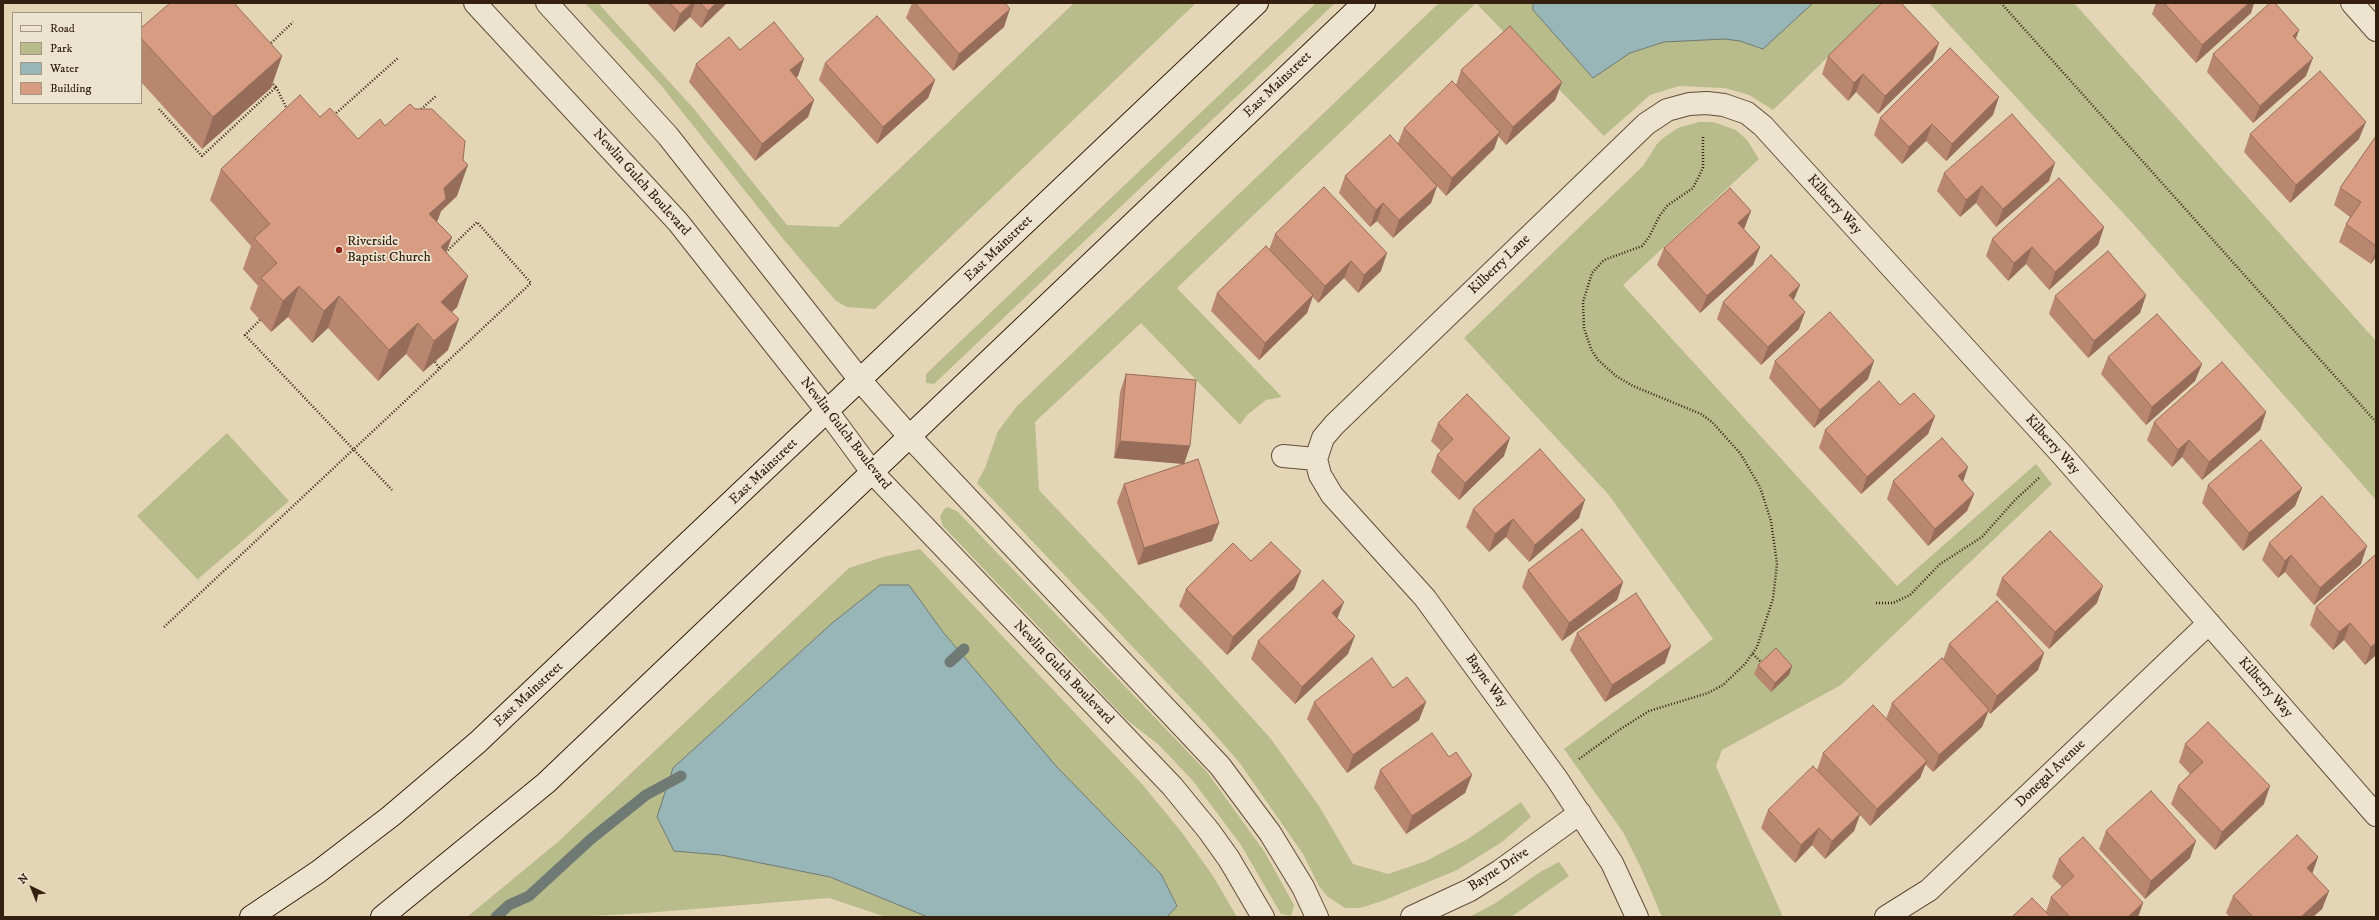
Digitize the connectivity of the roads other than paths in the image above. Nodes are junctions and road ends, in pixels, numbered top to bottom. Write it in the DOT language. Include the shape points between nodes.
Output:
graph roads {
  1 [pos="475,3"];
  2 [pos="547,3"];
  3 [pos="1257,3"];
  4 [pos="1364,3"];
  5 [pos="2352,3"];
  6 [pos="2376,30"];
  7 [pos="1707,103"];
  8 [pos="860,380"];
  9 [pos="827,411"];
  10 [pos="909,436"];
  11 [pos="1283,456"];
  12 [pos="1316,459"];
  13 [pos="872,472"];
  14 [pos="2209,623"];
  15 [pos="1580,813"];
  16 [pos="2376,814"];
  17 [pos="251,917"];
  18 [pos="382,917"];
  19 [pos="1263,917"];
  20 [pos="1317,917"];
  21 [pos="1412,917"];
  22 [pos="1637,917"];
  23 [pos="1886,917"];
  1 -- 9 [label="street, Newlin Gulch Boulevard" via="678,222"];
  2 -- 8 [label="street" via="668,136"];
  3 -- 8 [label="street, East Mainstreet"];
  4 -- 10 [label="street, East Mainstreet"];
  5 -- 6 [label="street"];
  7 -- 12 [label="street, Kilberry Lane" via="1689,104 1668,110 1646,124 1344,415 1323,438"];
  7 -- 14 [label="street, Kilberry Way" via="1724,105 1747,113 1762,126 2064,458"];
  8 -- 9 [label="street, East Mainstreet"];
  8 -- 10 [label="street"];
  9 -- 13 [label="street, Newlin Gulch Boulevard"];
  9 -- 17 [label="street, East Mainstreet" via="478,742 392,816 318,872"];
  10 -- 13 [label="street, East Mainstreet"];
  10 -- 20 [label="street" via="1220,766 1270,834 1303,887"];
  11 -- 12 [label="street"];
  12 -- 15 [label="street, Bayne Way" via="1320,475 1332,495 1439,615"];
  13 -- 18 [label="street, East Mainstreet" via="546,783"];
  13 -- 19 [label="street, Newlin Gulch Boulevard" via="1022,632 1172,786 1225,853"];
  14 -- 16 [label="street, Kilberry Way"];
  14 -- 23 [label="street, Donegal Avenue" via="1930,890"];
  15 -- 21 [label="street, Bayne Drive" via="1470,890"];
  15 -- 22 [label="street, Bayne Way" via="1615,868"];
}
